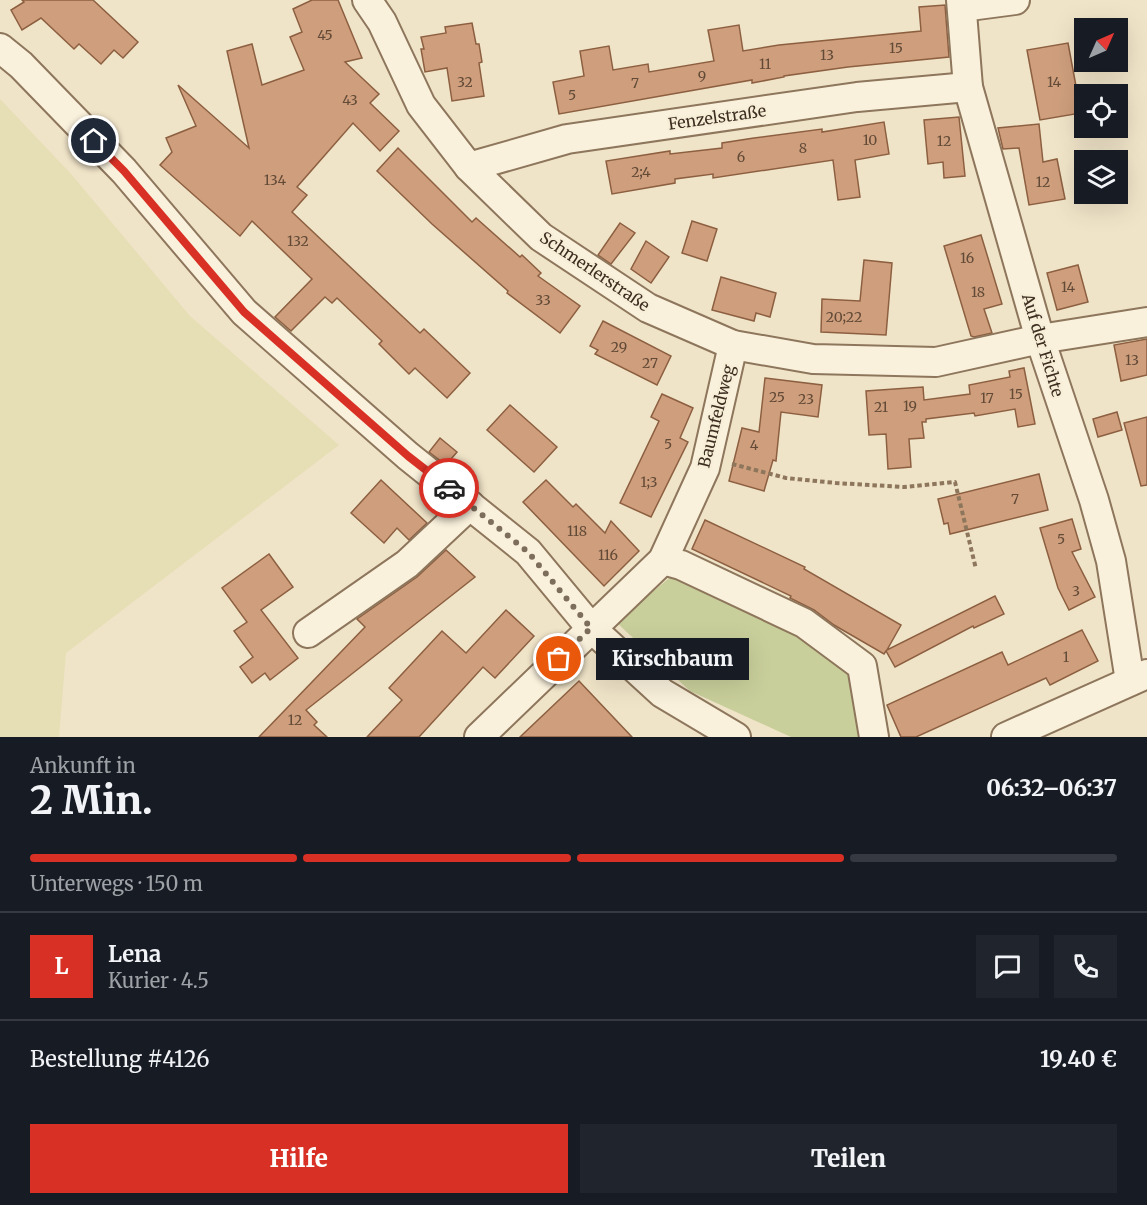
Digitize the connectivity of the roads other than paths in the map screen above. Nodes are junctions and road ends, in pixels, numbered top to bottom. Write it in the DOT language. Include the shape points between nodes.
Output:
graph roads {
  1 [pos="367,0"];
  2 [pos="1015,0"];
  3 [pos="961,4"];
  4 [pos="0,48"];
  5 [pos="968,87"];
  6 [pos="469,167"];
  7 [pos="1147,322"];
  8 [pos="1040,339"];
  9 [pos="733,345"];
  10 [pos="470,505"];
  11 [pos="663,560"];
  12 [pos="591,628"];
  13 [pos="308,633"];
  14 [pos="1138,677"];
  15 [pos="479,737"];
  16 [pos="736,737"];
  17 [pos="874,737"];
  18 [pos="1006,737"];
  1 -- 6 [label="street, Schmerlerstraße" via="382,22 421,105"];
  2 -- 3 [label="street, Auf der Fichte"];
  3 -- 5 [label="street, Auf der Fichte"];
  4 -- 10 [label="street" via="124,171 244,312 408,456"];
  5 -- 6 [label="street, Fenzelstraße" via="857,97 567,139"];
  5 -- 8 [label="street, Auf der Fichte"];
  6 -- 9 [label="street, Schmerlerstraße" via="541,237 648,308"];
  7 -- 8 [label="street, Schmerlerstraße"];
  8 -- 9 [label="street, Schmerlerstraße" via="936,362 813,359"];
  8 -- 14 [label="street, Auf der Fichte" via="1094,500"];
  9 -- 11 [label="street, Baumfeldweg" via="705,468"];
  10 -- 12 [label="street" via="528,552"];
  10 -- 13 [label="street" via="407,564"];
  11 -- 12 [label="street, Baumfeldweg"];
  11 -- 17 [label="street" via="804,623 862,666"];
  12 -- 15 [label="street, Baumfeldweg"];
  12 -- 16 [label="street" via="662,693"];
  14 -- 18 [label="street"];
}
